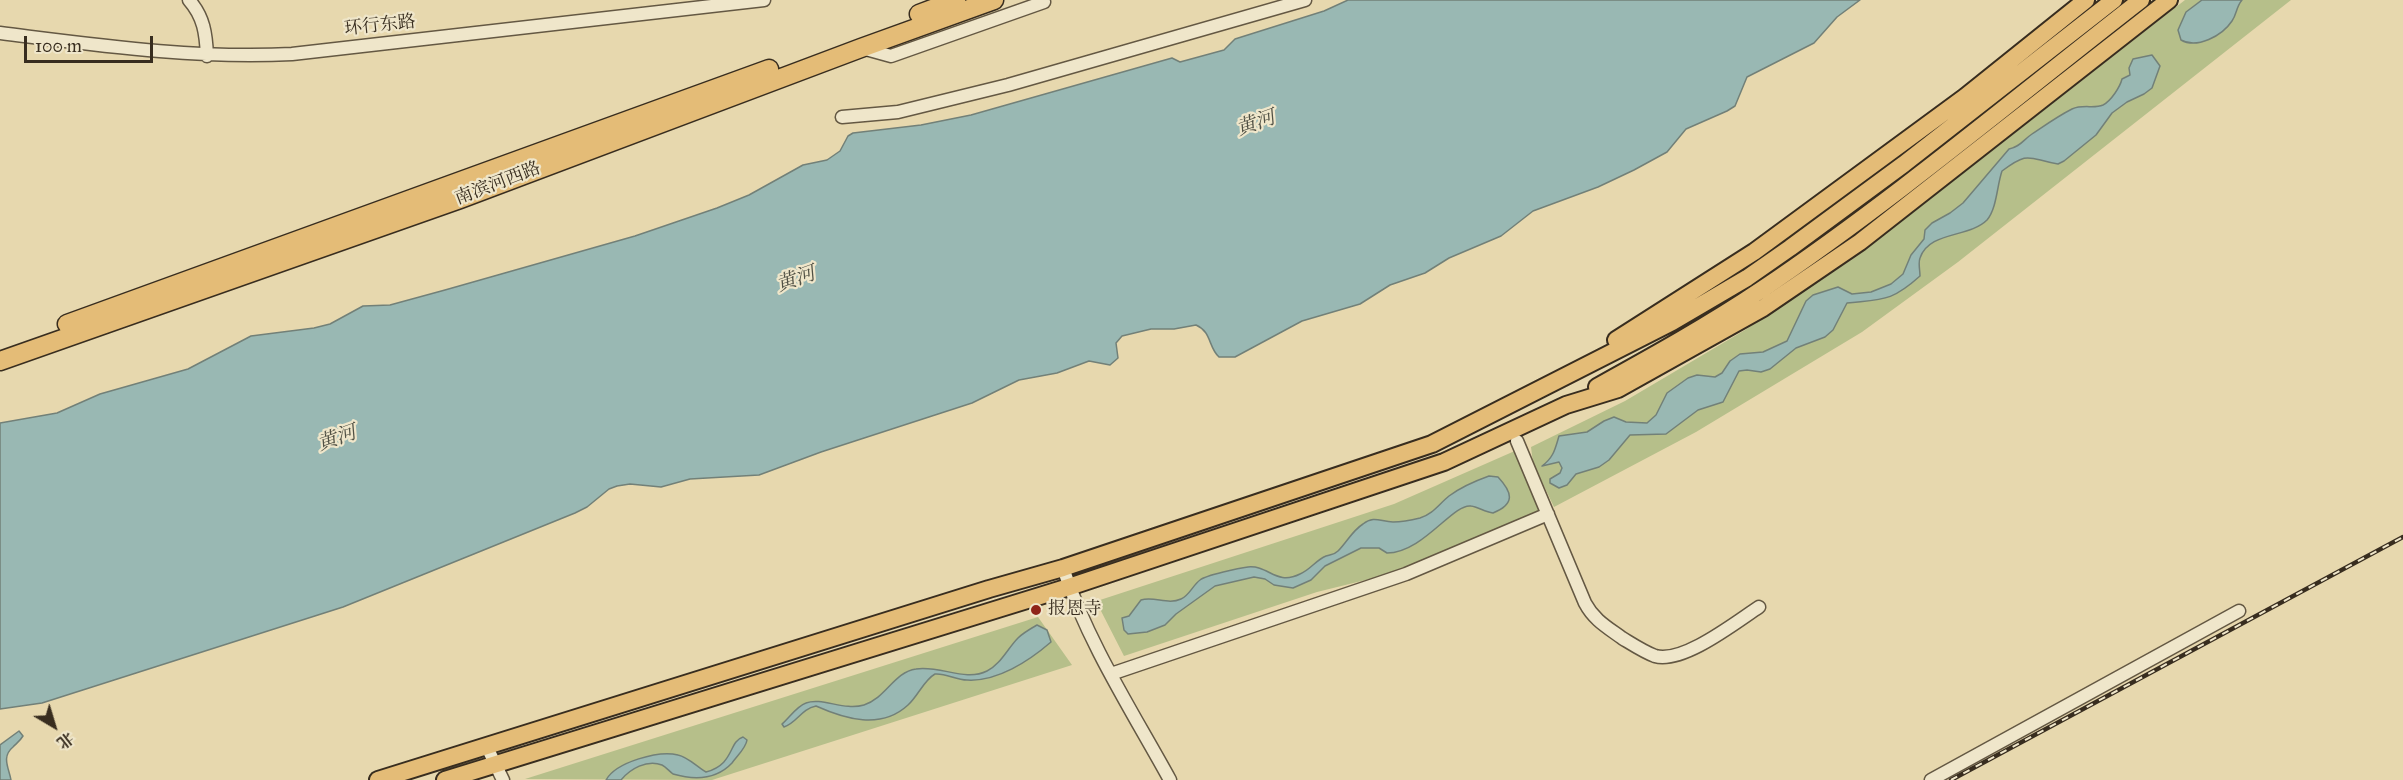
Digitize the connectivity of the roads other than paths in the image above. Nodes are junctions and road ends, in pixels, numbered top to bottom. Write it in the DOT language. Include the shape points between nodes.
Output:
graph roads {
  1 [pos="189,0"];
  2 [pos="764,0"];
  3 [pos="956,0"];
  4 [pos="1305,0"];
  5 [pos="2086,0"];
  6 [pos="2140,0"];
  7 [pos="2169,0"];
  8 [pos="990,1"];
  9 [pos="1044,2"];
  10 [pos="2117,4"];
  11 [pos="0,33"];
  12 [pos="861,48"];
  13 [pos="207,56"];
  14 [pos="842,117"];
  15 [pos="0,348"];
  16 [pos="0,361"];
  17 [pos="1566,405"];
  18 [pos="1500,410"];
  19 [pos="1517,441"];
  20 [pos="1548,514"];
  21 [pos="1063,568"];
  22 [pos="1069,587"];
  23 [pos="1759,607"];
  24 [pos="2238,611"];
  25 [pos="1111,674"];
  26 [pos="486,745"];
  27 [pos="496,763"];
  28 [pos="378,780"];
  29 [pos="445,780"];
  30 [pos="503,780"];
  31 [pos="1170,780"];
  32 [pos="1931,780"];
  1 -- 13 [label="street" via="206,31"];
  2 -- 13 [label="street, 环行东路" via="292,54"];
  3 -- 15 [label="highway, 南滨河西路"];
  4 -- 14 [label="street" via="1008,85 898,112"];
  5 -- 18 [label="main road" via="1965,97 1754,252 1603,348 1535,383"];
  6 -- 10 [label="main road"];
  7 -- 17 [label="main road" via="1860,242 1763,308 1618,389"];
  8 -- 12 [label="highway, 南滨河西路"];
  9 -- 12 [label="street" via="891,56"];
  10 -- 17 [label="main road" via="1912,180 1762,290"];
  10 -- 18 [label="main road" via="1747,278 1672,322"];
  11 -- 13 [label="street, 环行东路"];
  12 -- 16 [label="highway, 南滨河西路" via="460,199"];
  17 -- 22 [label="main road" via="1444,462"];
  18 -- 21 [label="main road" via="1432,444"];
  19 -- 20 [label="street"];
  20 -- 23 [label="street" via="1591,614 1656,656 1698,647"];
  20 -- 25 [label="street" via="1406,574"];
  21 -- 22 [label="street"];
  21 -- 26 [label="main road"];
  22 -- 25 [label="street"];
  22 -- 27 [label="main road"];
  24 -- 32 [label="street"];
  25 -- 31 [label="street"];
  26 -- 27 [label="street"];
  26 -- 28 [label="main road"];
  27 -- 29 [label="main road"];
  27 -- 30 [label="street"];
}
